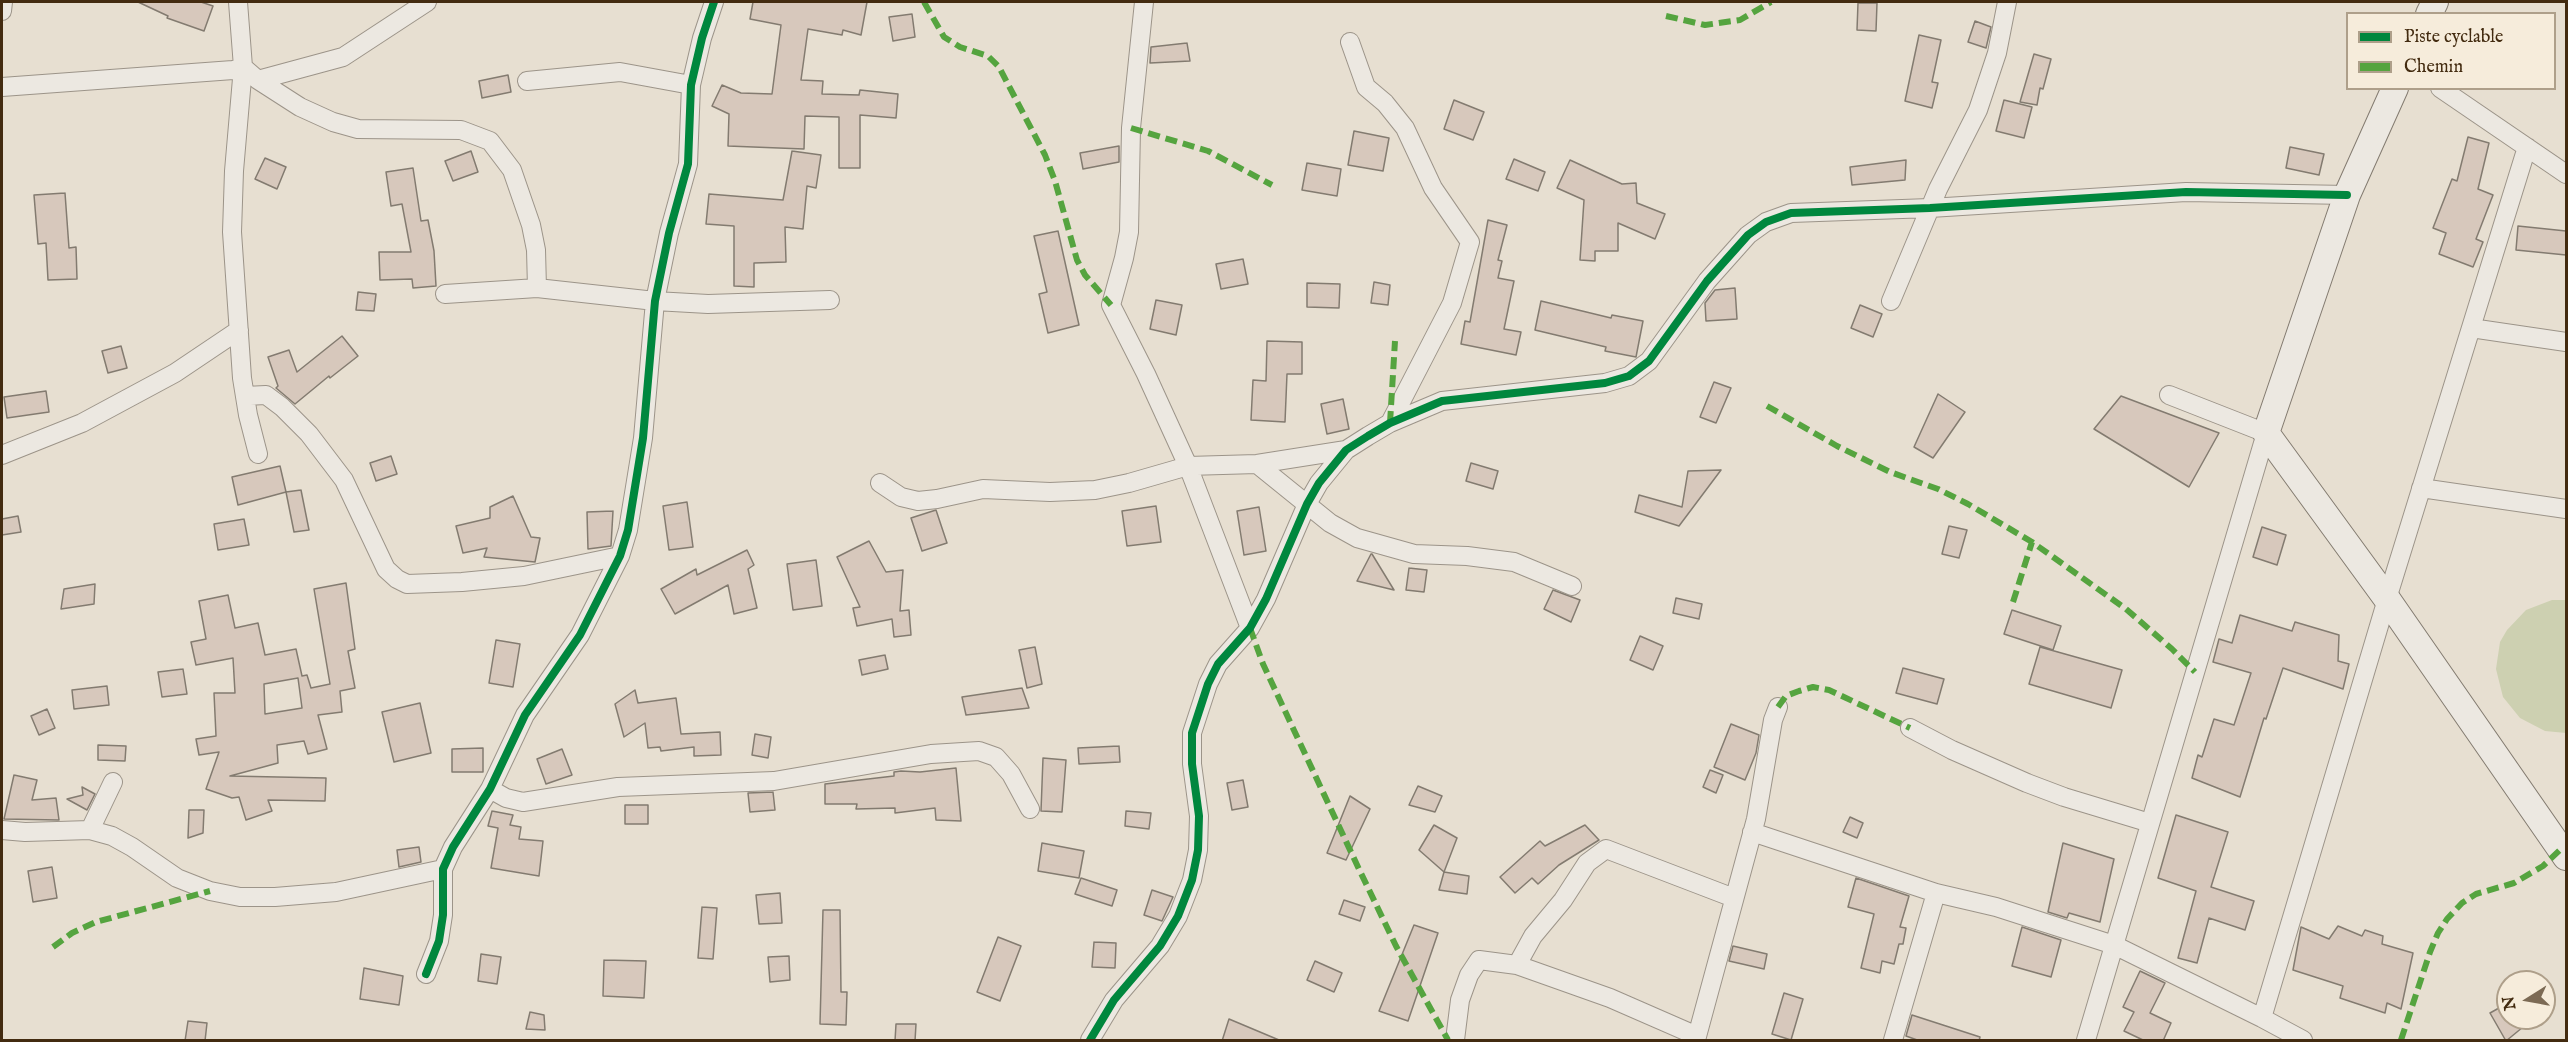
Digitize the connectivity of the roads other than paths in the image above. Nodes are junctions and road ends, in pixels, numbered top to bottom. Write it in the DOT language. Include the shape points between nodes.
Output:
graph roads {
  1 [pos="3,2"];
  2 [pos="238,2"];
  3 [pos="427,2"];
  4 [pos="714,2"];
  5 [pos="1144,2"];
  6 [pos="2007,2"];
  7 [pos="2,11"];
  8 [pos="1350,42"];
  9 [pos="243,67"];
  10 [pos="258,80"];
  11 [pos="527,81"];
  12 [pos="691,85"];
  13 [pos="2,87"];
  14 [pos="2393,90"];
  15 [pos="2443,90"];
  16 [pos="2527,147"];
  17 [pos="2566,174"];
  18 [pos="2347,195"];
  19 [pos="1930,208"];
  20 [pos="537,288"];
  21 [pos="445,294"];
  22 [pos="830,300"];
  23 [pos="654,301"];
  24 [pos="1891,301"];
  25 [pos="2471,328"];
  26 [pos="239,330"];
  27 [pos="2566,342"];
  28 [pos="2169,395"];
  29 [pos="245,396"];
  30 [pos="1390,423"];
  31 [pos="2266,433"];
  32 [pos="1346,450"];
  33 [pos="258,454"];
  34 [pos="2,455"];
  35 [pos="1257,464"];
  36 [pos="1188,466"];
  37 [pos="880,483"];
  38 [pos="2421,488"];
  39 [pos="1307,504"];
  40 [pos="2566,509"];
  41 [pos="620,556"];
  42 [pos="1572,586"];
  43 [pos="2387,599"];
  44 [pos="1250,628"];
  45 [pos="1778,706"];
  46 [pos="1910,728"];
  47 [pos="113,782"];
  48 [pos="490,789"];
  49 [pos="1029,809"];
  50 [pos="2150,823"];
  51 [pos="2,830"];
  52 [pos="90,830"];
  53 [pos="1752,832"];
  54 [pos="2566,857"];
  55 [pos="443,869"];
  56 [pos="1936,894"];
  57 [pos="1734,898"];
  58 [pos="2114,945"];
  59 [pos="1517,964"];
  60 [pos="426,974"];
  61 [pos="2262,1018"];
  62 [pos="1696,1038"];
  63 [pos="1090,1041"];
  64 [pos="1455,1041"];
  65 [pos="1893,1041"];
  66 [pos="2086,1041"];
  67 [pos="2303,1041"];
  1 -- 7 [label="street"];
  2 -- 9 [label="street"];
  3 -- 10 [label="street" via="343,57"];
  4 -- 12 [label="street"];
  5 -- 36 [label="street" via="1131,128 1129,232 1111,305"];
  6 -- 19 [label="street" via="1997,53 1978,110"];
  8 -- 30 [label="street" via="1366,87 1405,128 1433,188 1470,242 1452,303"];
  9 -- 10 [label="street"];
  9 -- 13 [label="street"];
  9 -- 26 [label="street" via="232,232"];
  10 -- 20 [label="street" via="300,107 358,129 461,130 490,141 512,170 531,225 537,250"];
  11 -- 12 [label="street" via="620,72"];
  12 -- 23 [label="street" via="688,164"];
  14 -- 18 [label="street"];
  15 -- 16 [label="street"];
  16 -- 17 [label="street"];
  16 -- 25 [label="street"];
  18 -- 19 [label="street" via="2186,192"];
  18 -- 31 [label="street"];
  19 -- 24 [label="street"];
  19 -- 30 [label="street" via="1791,213 1766,222 1729,254 1649,361 1629,376 1605,383 1442,401"];
  20 -- 21 [label="street"];
  20 -- 23 [label="street"];
  22 -- 23 [label="street" via="744,304"];
  23 -- 41 [label="street" via="636,489"];
  25 -- 27 [label="street"];
  25 -- 38 [label="street"];
  26 -- 29 [label="street"];
  26 -- 34 [label="street" via="175,373 82,423"];
  28 -- 31 [label="street"];
  29 -- 33 [label="street"];
  29 -- 41 [label="street" via="266,395 309,434 344,480 386,569 407,584 524,576"];
  30 -- 32 [label="street"];
  31 -- 43 [label="street"];
  31 -- 50 [label="street"];
  32 -- 35 [label="street"];
  32 -- 39 [label="street" via="1330,467"];
  35 -- 36 [label="street"];
  35 -- 39 [label="street"];
  36 -- 37 [label="street" via="1095,490 983,489 918,501 901,497"];
  36 -- 44 [label="street"];
  38 -- 40 [label="street"];
  38 -- 43 [label="street"];
  39 -- 42 [label="street" via="1348,533 1392,550 1514,562"];
  39 -- 44 [label="street"];
  41 -- 48 [label="street" via="580,636 525,715"];
  43 -- 54 [label="street"];
  43 -- 61 [label="street"];
  44 -- 63 [label="street" via="1218,664 1198,709 1192,733 1198,850 1178,916 1160,946 1107,1010"];
  45 -- 53 [label="street"];
  46 -- 50 [label="street" via="2027,783"];
  47 -- 52 [label="street"];
  48 -- 49 [label="street" via="523,802 618,787 774,781 931,754 979,751 996,757 1011,774"];
  48 -- 55 [label="street" via="465,825"];
  50 -- 58 [label="street"];
  51 -- 52 [label="street"];
  52 -- 55 [label="street" via="132,847 177,878 240,897 336,892"];
  53 -- 56 [label="street"];
  53 -- 57 [label="street"];
  55 -- 60 [label="street" via="444,915"];
  56 -- 58 [label="street" via="1996,906"];
  56 -- 65 [label="street"];
  57 -- 59 [label="street" via="1606,849 1587,863"];
  57 -- 62 [label="street"];
  58 -- 61 [label="street"];
  58 -- 66 [label="street"];
  59 -- 62 [label="street" via="1610,998"];
  59 -- 64 [label="street" via="1479,960 1460,1000"];
  61 -- 67 [label="street"];
}
